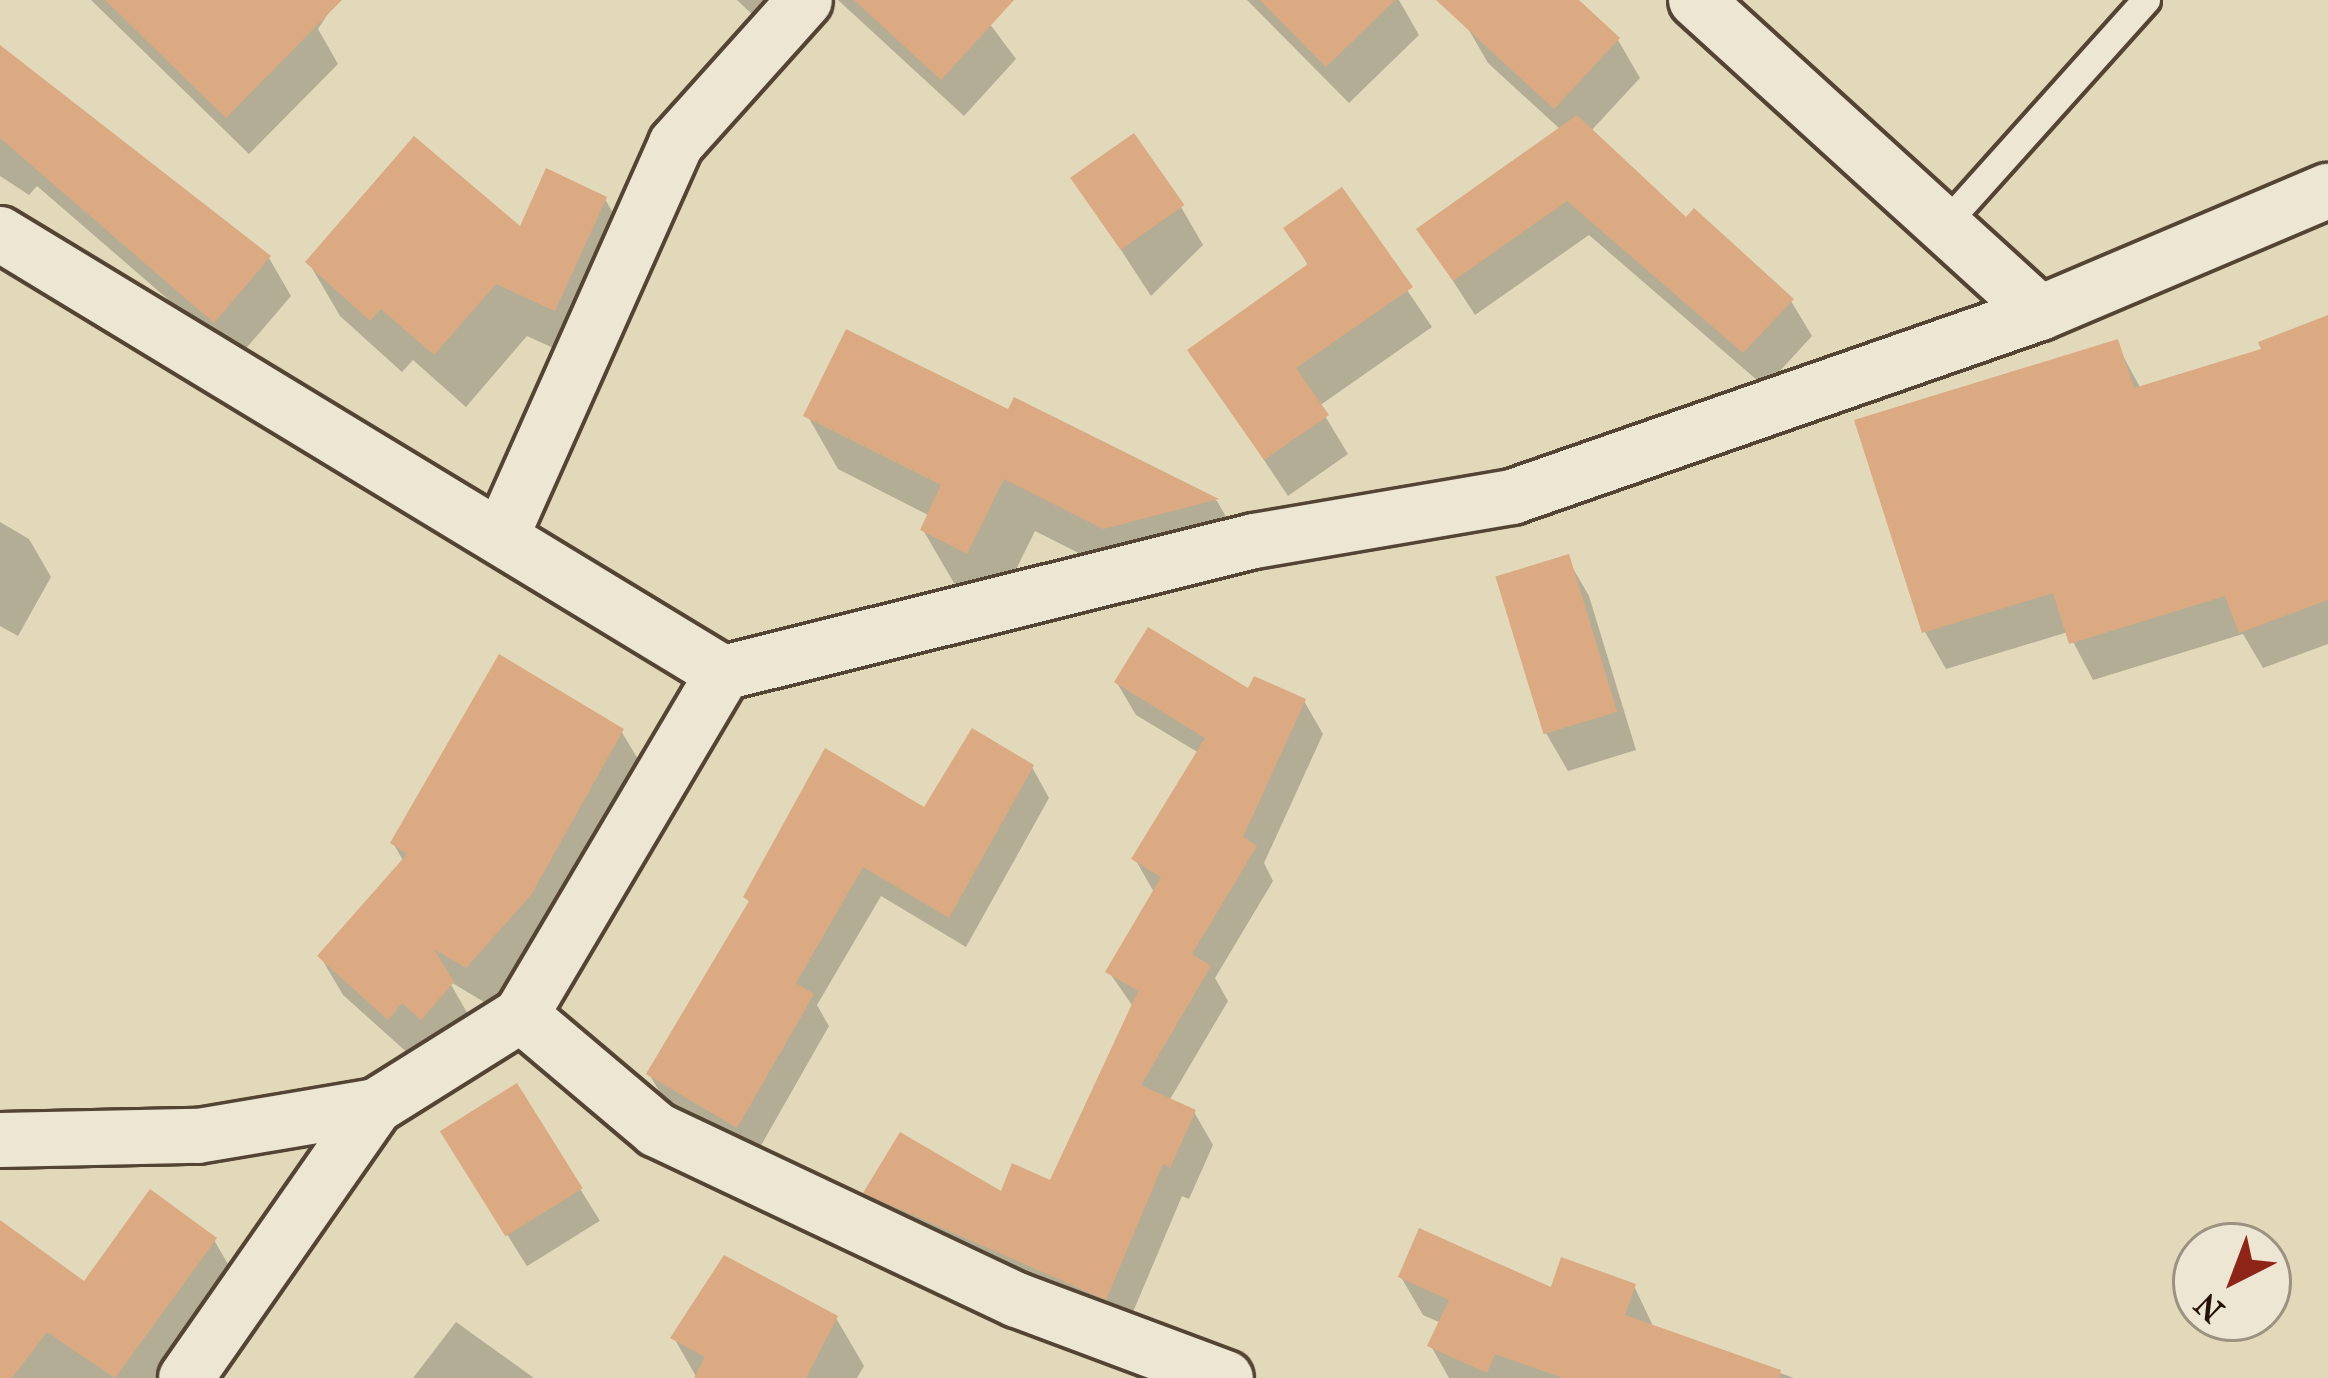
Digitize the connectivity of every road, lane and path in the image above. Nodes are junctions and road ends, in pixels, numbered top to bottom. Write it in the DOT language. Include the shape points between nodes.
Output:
graph roads {
  1 [pos="805,0"];
  2 [pos="1696,0"];
  3 [pos="2146,0"];
  4 [pos="2328,191"];
  5 [pos="1943,226"];
  6 [pos="0,234"];
  7 [pos="2040,313"];
  8 [pos="502,535"];
  9 [pos="723,674"];
  10 [pos="521,1015"];
  11 [pos="376,1106"];
  12 [pos="0,1140"];
  13 [pos="186,1378"];
  14 [pos="1226,1378"];
  1 -- 8 [label="street" via="676,144"];
  2 -- 5 [label="street"];
  3 -- 5 [label="lane"];
  4 -- 7 [label="street"];
  5 -- 7 [label="street"];
  6 -- 8 [label="street"];
  7 -- 9 [label="street" via="1512,497 1254,541"];
  8 -- 9 [label="street"];
  9 -- 10 [label="street"];
  10 -- 11 [label="street"];
  10 -- 14 [label="street" via="657,1130 1017,1300"];
  11 -- 12 [label="street" via="199,1136"];
  11 -- 13 [label="street"];
}
